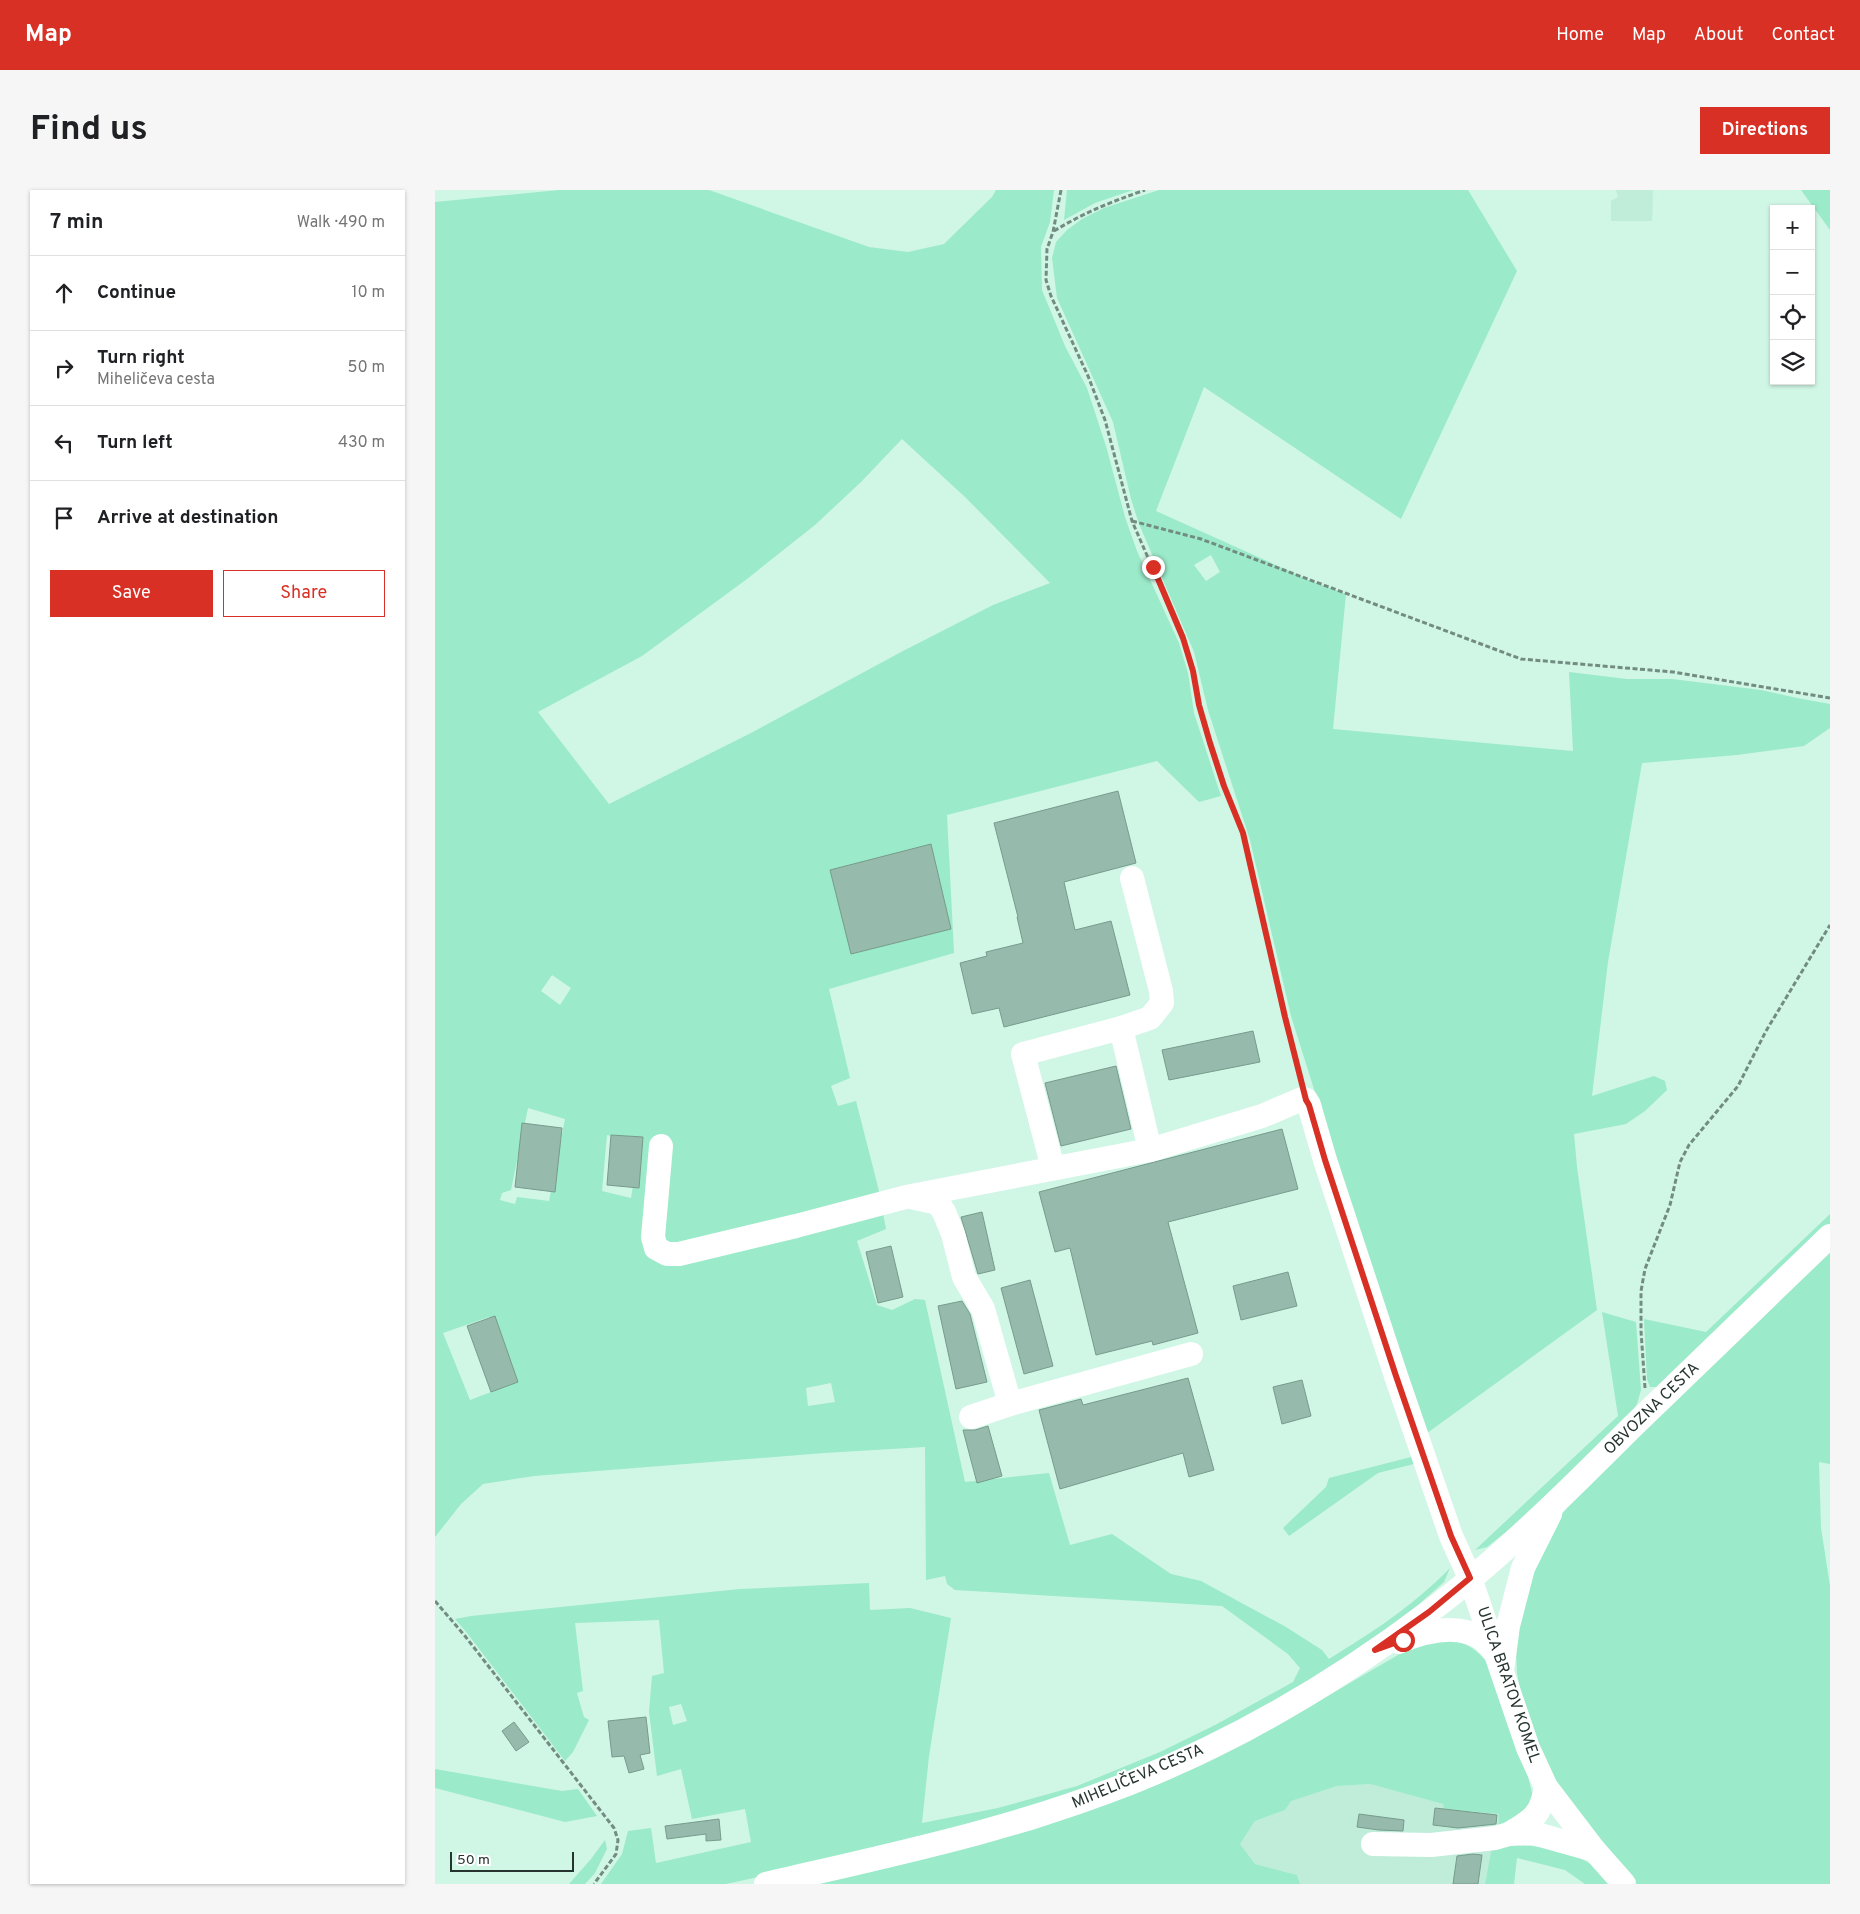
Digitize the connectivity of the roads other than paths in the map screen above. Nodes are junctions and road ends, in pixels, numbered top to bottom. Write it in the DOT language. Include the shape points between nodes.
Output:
graph roads {
  1 [pos="1132,878"];
  2 [pos="1121,1028"];
  3 [pos="661,1146"];
  4 [pos="1150,1150"];
  5 [pos="1053,1168"];
  6 [pos="907,1197"];
  7 [pos="1830,1236"];
  8 [pos="1191,1354"];
  9 [pos="1010,1404"];
  10 [pos="971,1417"];
  11 [pos="1558,1500"];
  12 [pos="1470,1578"];
  13 [pos="1375,1650"];
  14 [pos="1499,1662"];
  15 [pos="1546,1787"];
  16 [pos="1509,1834"];
  17 [pos="1373,1844"];
  18 [pos="1594,1850"];
  19 [pos="766,1884"];
  20 [pos="1624,1884"];
  1 -- 2 [label="street" via="1162,1003 1150,1018"];
  2 -- 4 [label="street"];
  2 -- 5 [label="street" via="1023,1054"];
  3 -- 6 [label="street" via="653,1237 656,1248 667,1254 679,1254"];
  4 -- 5 [label="street"];
  4 -- 12 [label="street, ULICA BRATOV KOMEL" via="1304,1100 1309,1105 1396,1376 1451,1536"];
  5 -- 6 [label="street"];
  6 -- 9 [label="street" via="938,1203 944,1212 964,1277 983,1309"];
  7 -- 11 [label="street, OBVOZNA CESTA"];
  8 -- 9 [label="street"];
  9 -- 10 [label="street"];
  11 -- 12 [label="street, OBVOZNA CESTA"];
  11 -- 14 [label="street" via="1523,1568"];
  12 -- 13 [label="street, MIHELIČEVA CESTA"];
  12 -- 14 [label="street, ULICA BRATOV KOMEL"];
  13 -- 14 [label="street" via="1443,1630 1467,1632 1481,1639"];
  13 -- 19 [label="street, MIHELIČEVA CESTA" via="1318,1688 1201,1752 1077,1804 954,1839"];
  14 -- 15 [label="street, ULICA BRATOV KOMEL" via="1525,1741"];
  15 -- 16 [label="street" via="1543,1804 1536,1816"];
  15 -- 18 [label="street, ULICA BRATOV KOMEL"];
  16 -- 17 [label="street" via="1431,1845"];
  16 -- 18 [label="street" via="1533,1833"];
  18 -- 20 [label="street, ULICA BRATOV KOMEL"];
}
